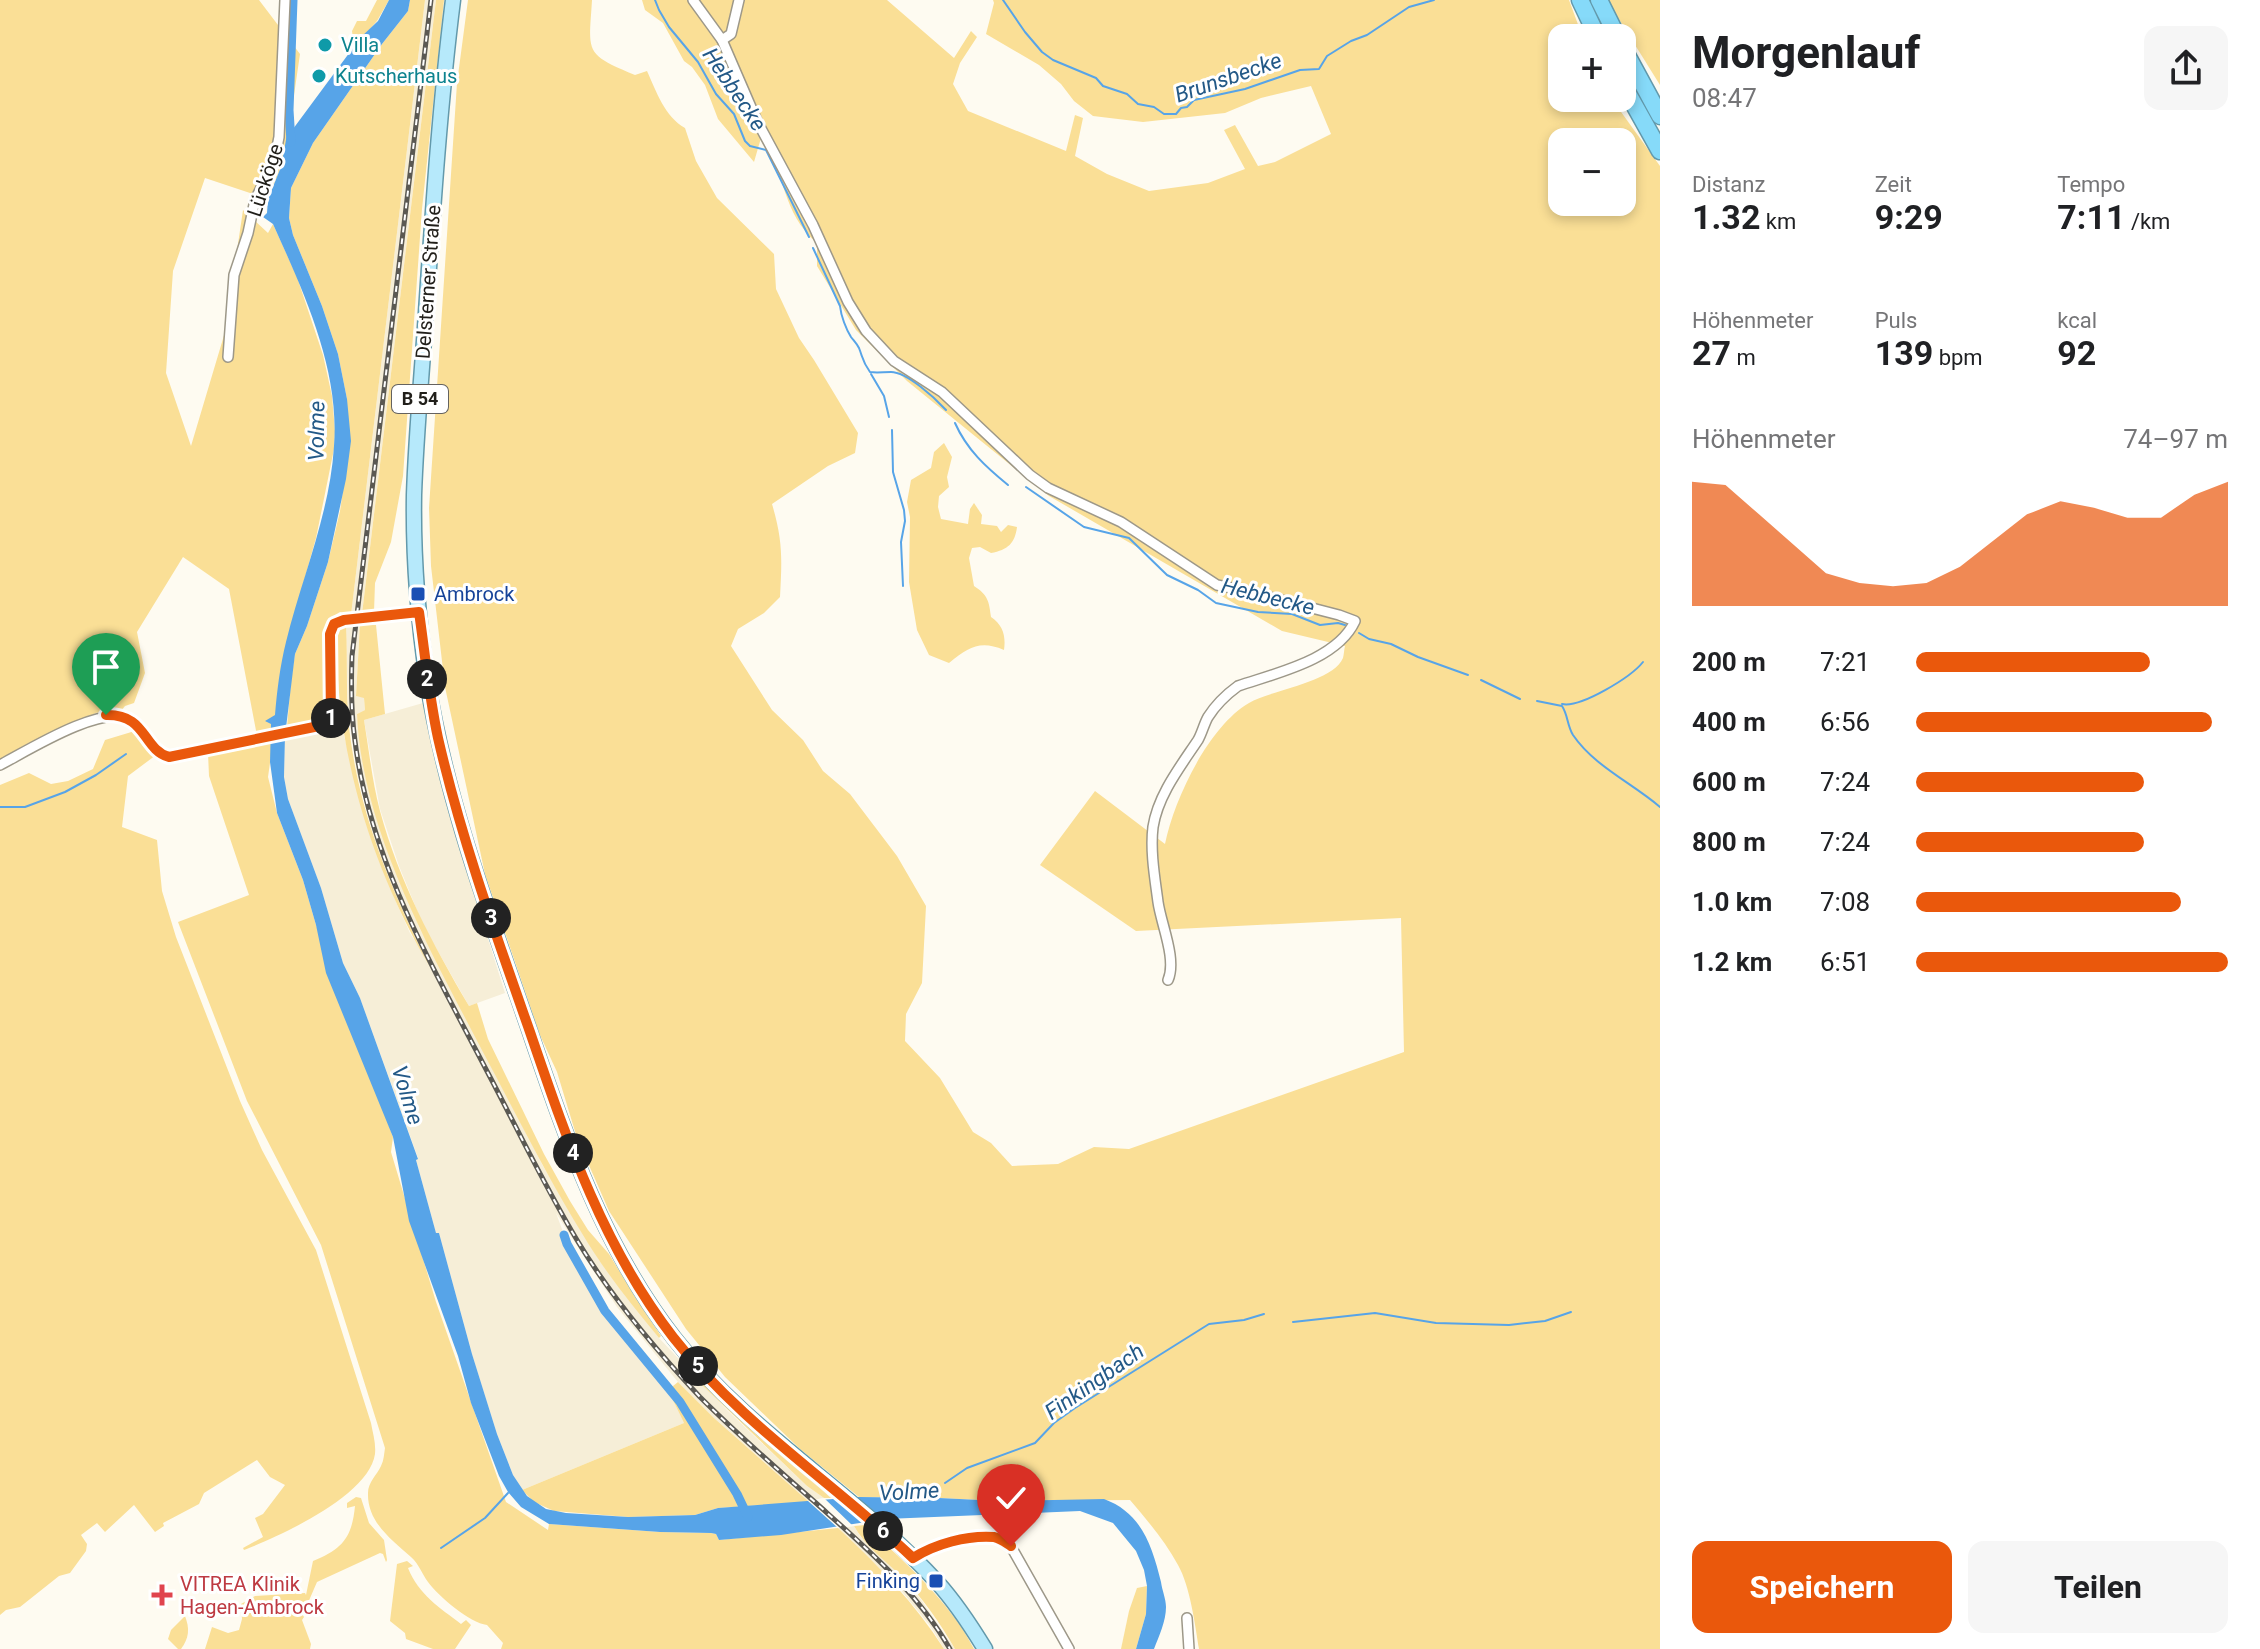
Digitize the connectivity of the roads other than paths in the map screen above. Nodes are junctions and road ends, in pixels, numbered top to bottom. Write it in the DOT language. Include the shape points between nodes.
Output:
graph roads {
  1 [pos="285,0"];
  2 [pos="453,0"];
  3 [pos="693,0"];
  4 [pos="739,0"];
  5 [pos="1580,0"];
  6 [pos="1599,0"];
  7 [pos="1591,24"];
  8 [pos="1611,24"];
  9 [pos="722,40"];
  10 [pos="1636,72"];
  11 [pos="1636,108"];
  12 [pos="1660,116"];
  13 [pos="1660,151"];
  14 [pos="228,357"];
  15 [pos="419,612"];
  16 [pos="0,765"];
  17 [pos="1168,980"];
  18 [pos="913,1558"];
  19 [pos="1187,1618"];
  20 [pos="985,1649"];
  21 [pos="1069,1649"];
  22 [pos="1189,1649"];
  1 -- 14 [label="street, Lücköge" via="279,137 234,275"];
  2 -- 15 [label="main road, Delsterner Straße / B 54" via="417,453"];
  3 -- 9 [label="street"];
  4 -- 9 [label="street" via="731,34"];
  5 -- 7 [label="highway"];
  6 -- 8 [label="highway"];
  9 -- 17 [label="street" via="848,302 894,361 942,392 1039,482 1121,522 1217,585 1355,621 1334,648 1230,692 1209,716 1165,794 1153,827 1153,849 1172,964"];
  10 -- 12 [label="highway"];
  11 -- 13 [label="highway"];
  15 -- 16 [label="street" via="334,624 331,718 325,724 169,757 133,722 106,715"];
  15 -- 18 [label="main road, Delsterner Straße / B 54" via="438,736 471,857 597,1213 645,1299 693,1361 737,1406"];
  18 -- 20 [label="main road, B 54"];
  18 -- 21 [label="street" via="961,1540 1000,1539 1013,1550"];
  19 -- 22 [label="street"];
}
